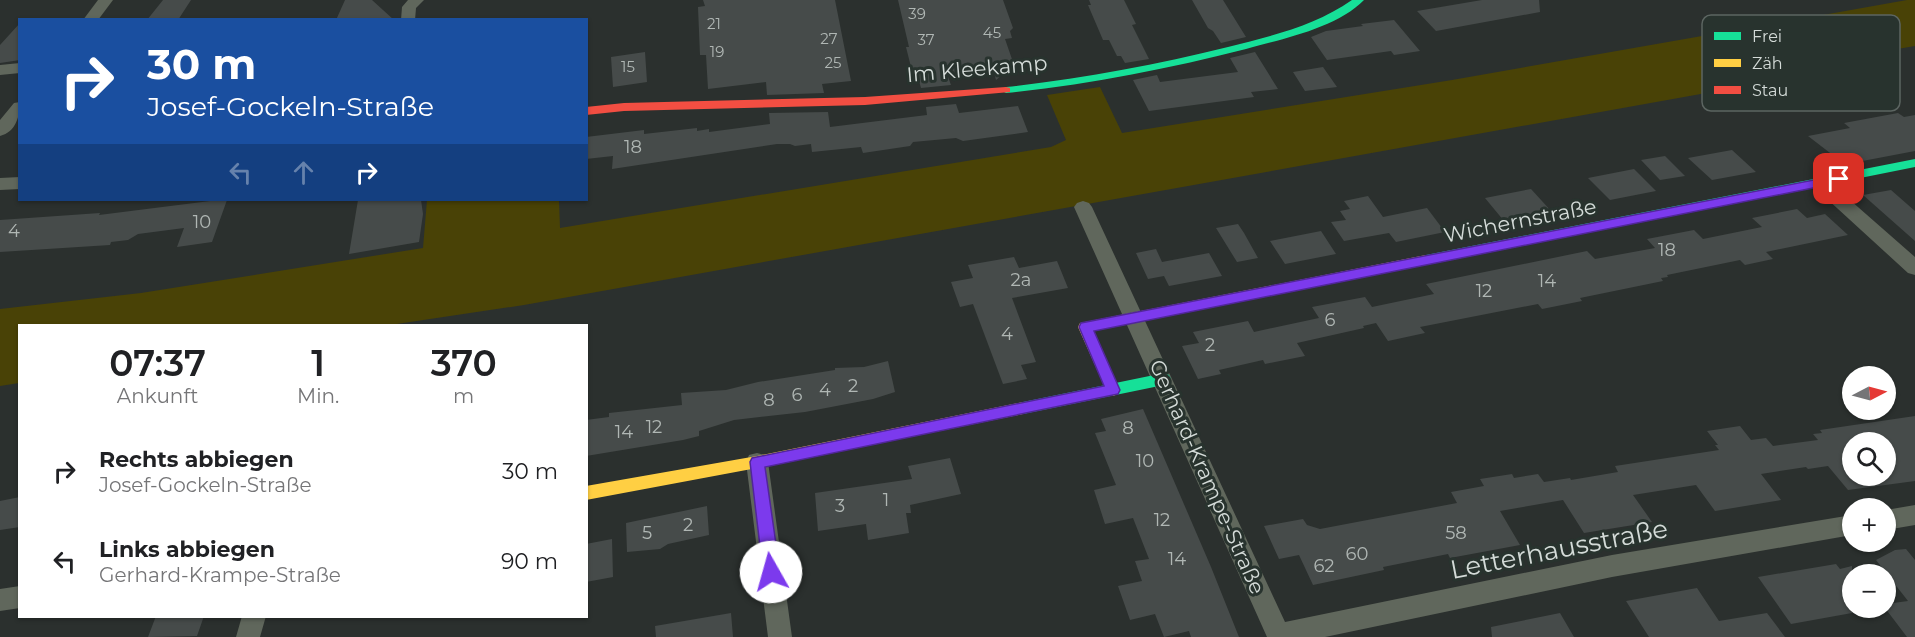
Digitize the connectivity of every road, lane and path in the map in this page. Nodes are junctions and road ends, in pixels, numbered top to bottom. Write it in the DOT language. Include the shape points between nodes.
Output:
graph roads {
  1 [pos="106,0"];
  2 [pos="417,0"];
  3 [pos="1359,0"];
  4 [pos="92,18"];
  5 [pos="408,18"];
  6 [pos="18,68"];
  7 [pos="0,70"];
  8 [pos="18,109"];
  9 [pos="588,111"];
  10 [pos="0,131"];
  11 [pos="1915,163"];
  12 [pos="18,183"];
  13 [pos="1820,183"];
  14 [pos="0,184"];
  15 [pos="1083,207"];
  16 [pos="1915,267"];
  17 [pos="1134,319"];
  18 [pos="1164,379"];
  19 [pos="1113,390"];
  20 [pos="757,462"];
  21 [pos="588,493"];
  22 [pos="1915,515"];
  23 [pos="1896,518"];
  24 [pos="1842,527"];
  25 [pos="18,597"];
  26 [pos="0,600"];
  27 [pos="253,618"];
  28 [pos="1279,636"];
  29 [pos="248,637"];
  30 [pos="780,637"];
  1 -- 4 [label="street"];
  2 -- 5 [label="street" via="410,7"];
  3 -- 9 [label="street, Im Kleekamp" via="1350,9 1289,34 1230,51 1175,65 1039,87 867,101"];
  6 -- 7 [label="street"];
  8 -- 10 [label="street"];
  11 -- 13 [label="street, Wichernstraße"];
  12 -- 14 [label="street"];
  13 -- 16 [label="street"];
  13 -- 17 [label="street, Wichernstraße"];
  15 -- 17 [label="street, Gerhard-Krampe-Straße"];
  17 -- 18 [label="street, Gerhard-Krampe-Straße"];
  17 -- 19 [label="street" via="1085,327"];
  18 -- 19 [label="street"];
  18 -- 28 [label="street, Gerhard-Krampe-Straße"];
  19 -- 20 [label="street"];
  20 -- 21 [label="street"];
  20 -- 30 [label="street"];
  22 -- 23 [label="street"];
  24 -- 28 [label="street, Letterhausstraße" via="1612,566"];
  25 -- 26 [label="street"];
  27 -- 29 [label="street"];
}
